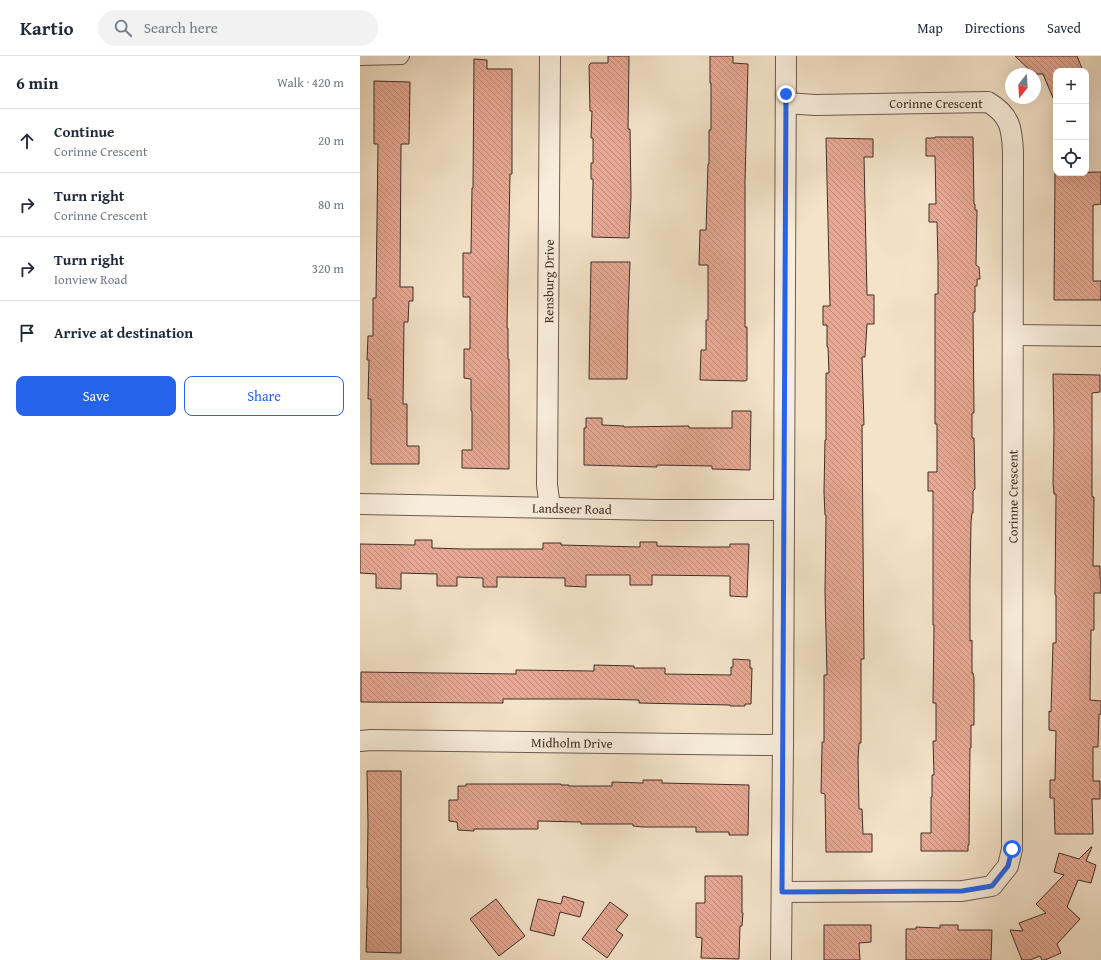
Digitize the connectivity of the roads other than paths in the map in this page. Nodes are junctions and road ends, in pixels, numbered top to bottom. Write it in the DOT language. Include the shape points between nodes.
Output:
graph roads {
  1 [pos="404,56"];
  2 [pos="550,56"];
  3 [pos="786,56"];
  4 [pos="360,60"];
  5 [pos="786,103"];
  6 [pos="1014,335"];
  7 [pos="1101,336"];
  8 [pos="360,504"];
  9 [pos="550,507"];
  10 [pos="784,510"];
  11 [pos="360,741"];
  12 [pos="783,744"];
  13 [pos="782,892"];
  14 [pos="781,960"];
  1 -- 4 [label="lane" via="402,59"];
  2 -- 9 [label="street, Rensburg Drive" via="547,469"];
  3 -- 5 [label="street"];
  5 -- 6 [label="street, Corinne Crescent" via="815,105 988,102 1005,115 1012,136 1013,152"];
  5 -- 10 [label="street"];
  6 -- 7 [label="street"];
  6 -- 13 [label="street, Corinne Crescent" via="1012,849 1008,866 992,886 962,891"];
  8 -- 9 [label="street, Landseer Road"];
  9 -- 10 [label="street, Landseer Road"];
  10 -- 12 [label="street"];
  11 -- 12 [label="street, Midholm Drive"];
  12 -- 13 [label="street"];
  13 -- 14 [label="street"];
}
